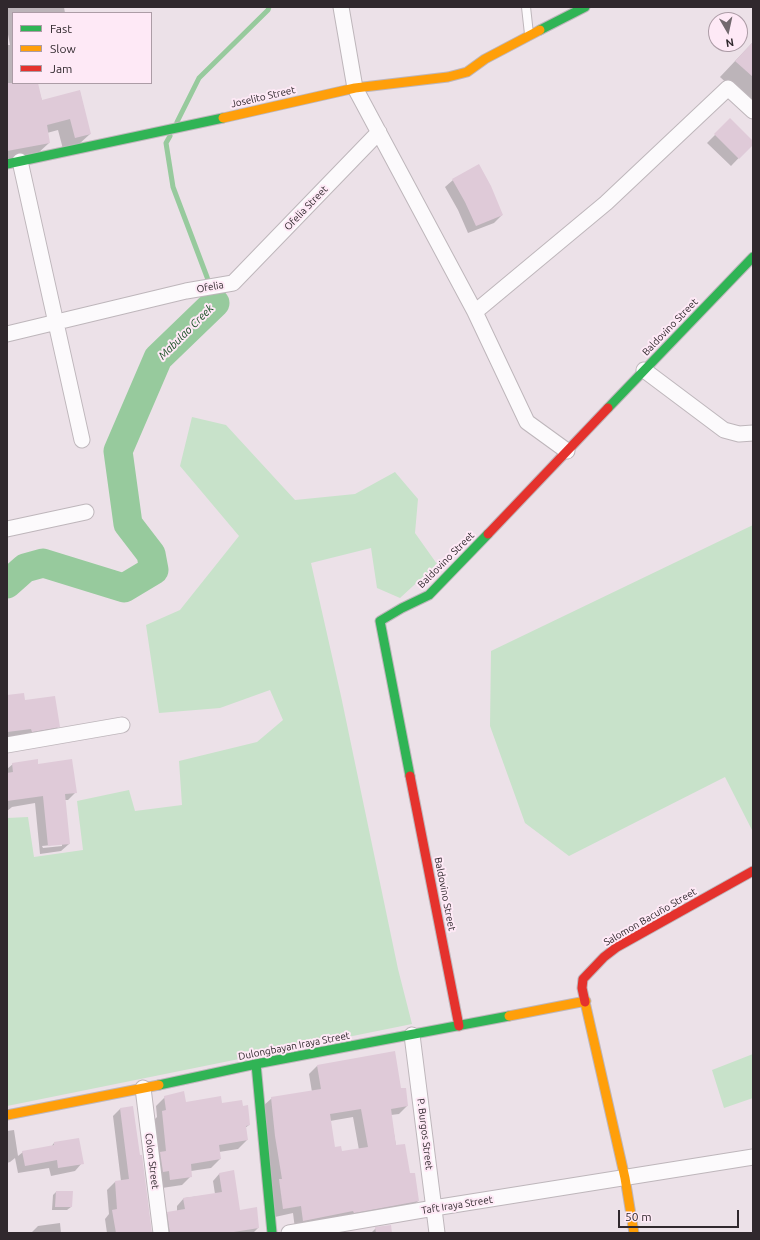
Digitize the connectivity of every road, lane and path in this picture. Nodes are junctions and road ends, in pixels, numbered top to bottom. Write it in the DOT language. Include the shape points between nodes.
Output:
graph roads {
  1 [pos="341,7"];
  2 [pos="526,7"];
  3 [pos="585,7"];
  4 [pos="529,35"];
  5 [pos="355,88"];
  6 [pos="753,111"];
  7 [pos="379,132"];
  8 [pos="14,163"];
  9 [pos="753,257"];
  10 [pos="233,283"];
  11 [pos="476,312"];
  12 [pos="55,322"];
  13 [pos="7,334"];
  14 [pos="644,370"];
  15 [pos="753,433"];
  16 [pos="82,440"];
  17 [pos="567,451"];
  18 [pos="86,512"];
  19 [pos="7,529"];
  20 [pos="122,725"];
  21 [pos="7,745"];
  22 [pos="753,872"];
  23 [pos="586,1001"];
  24 [pos="459,1026"];
  25 [pos="412,1035"];
  26 [pos="256,1064"];
  27 [pos="143,1088"];
  28 [pos="7,1115"];
  29 [pos="753,1157"];
  30 [pos="625,1178"];
  31 [pos="434,1208"];
  32 [pos="161,1233"];
  33 [pos="272,1233"];
  34 [pos="289,1233"];
  35 [pos="437,1233"];
  36 [pos="634,1233"];
  1 -- 5 [label="street"];
  2 -- 4 [label="lane"];
  3 -- 4 [label="street, Joselito Street"];
  4 -- 5 [label="street, Joselito Street" via="467,72 448,77"];
  5 -- 7 [label="street"];
  5 -- 8 [label="street, Joselito Street"];
  6 -- 11 [label="street" via="728,88 606,203"];
  7 -- 10 [label="street, Ofelia Street"];
  7 -- 11 [label="street"];
  8 -- 12 [label="street"];
  9 -- 14 [label="street, Baldovino Street"];
  10 -- 12 [label="street, Ofelia"];
  11 -- 17 [label="street" via="527,422"];
  12 -- 13 [label="street"];
  12 -- 16 [label="street"];
  14 -- 15 [label="street" via="724,430 739,434"];
  14 -- 17 [label="street, Baldovino Street"];
  17 -- 24 [label="street, Baldovino Street" via="429,595 380,621"];
  18 -- 19 [label="street"];
  20 -- 21 [label="street"];
  22 -- 23 [label="street, Salomon Bacuño Street" via="610,952 583,979 582,988"];
  23 -- 24 [label="street, Dulongbayan Iraya Street"];
  23 -- 30 [label="street"];
  24 -- 25 [label="street, Dulongbayan Iraya Street"];
  25 -- 26 [label="street, Dulongbayan Iraya Street"];
  25 -- 31 [label="street, P. Burgos Street"];
  26 -- 27 [label="street, Dulongbayan Iraya Street"];
  26 -- 33 [label="street"];
  27 -- 28 [label="street, Dulongbayan Iraya Street"];
  27 -- 32 [label="street, Colon Street"];
  29 -- 30 [label="street, Taft Iraya Street"];
  30 -- 31 [label="street, Taft Iraya Street"];
  30 -- 36 [label="street"];
  31 -- 34 [label="street, Taft Iraya Street"];
  31 -- 35 [label="street, P. Burgos Street"];
}
